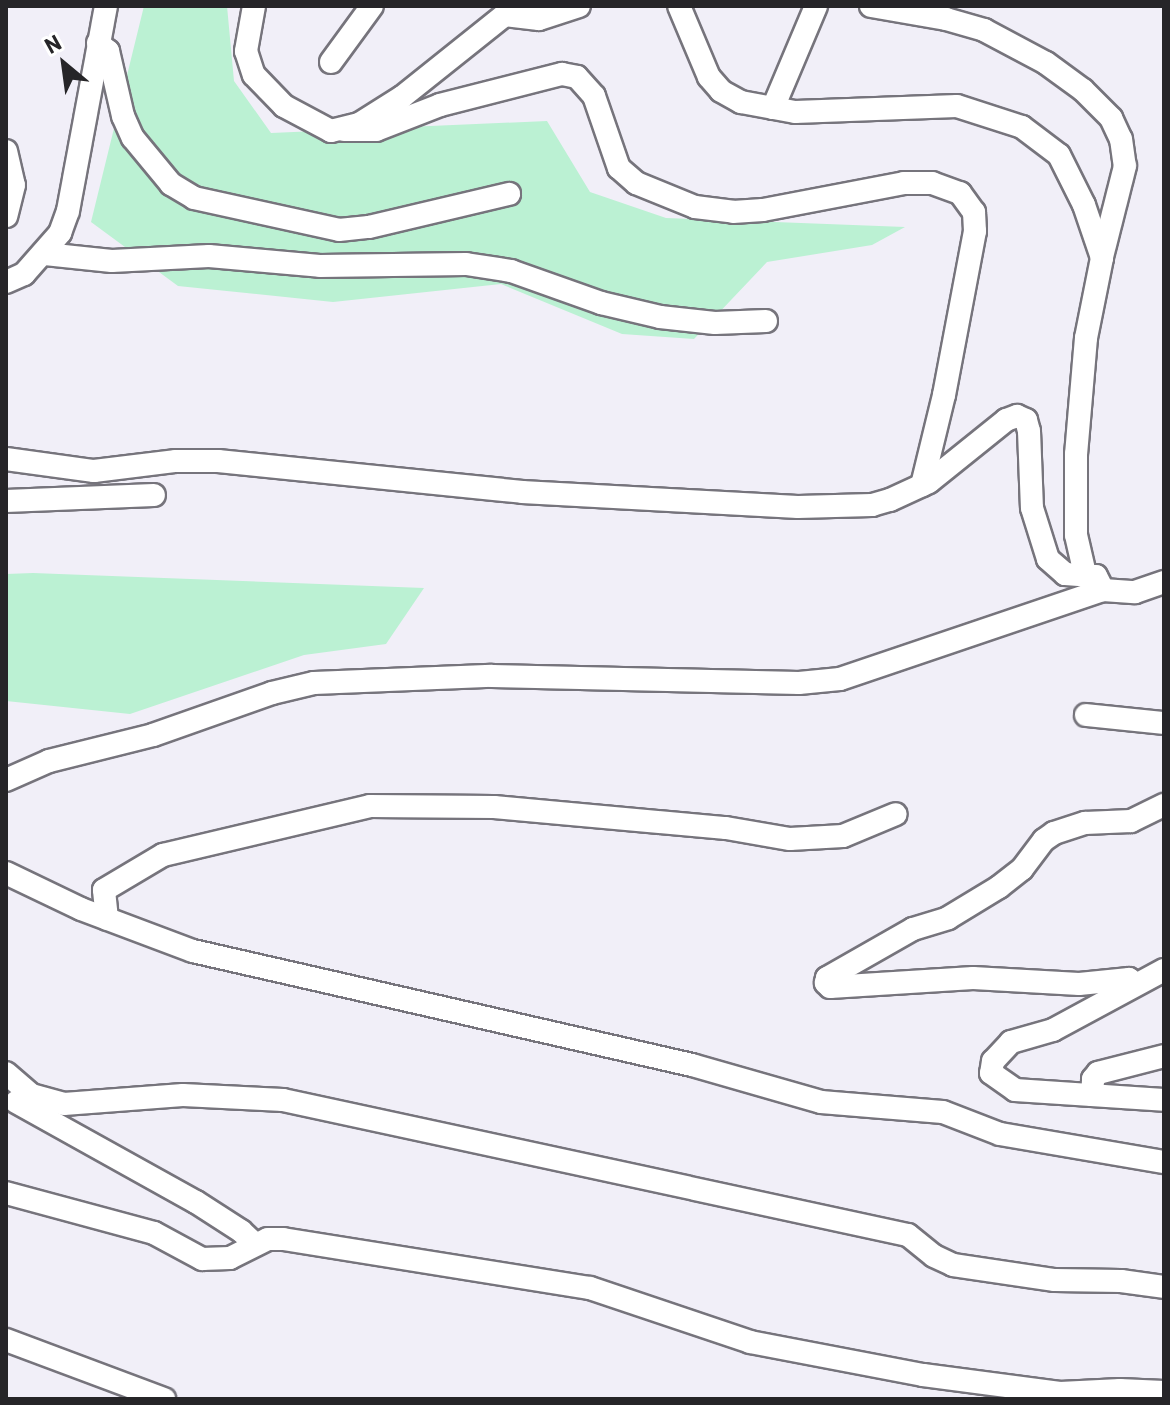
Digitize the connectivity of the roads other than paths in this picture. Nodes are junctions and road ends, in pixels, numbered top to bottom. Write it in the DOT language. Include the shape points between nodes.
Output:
graph roads {
  1 [pos="106,6"];
  2 [pos="254,6"];
  3 [pos="372,6"];
  4 [pos="579,6"];
  5 [pos="679,6"];
  6 [pos="816,6"];
  7 [pos="871,6"];
  8 [pos="511,10"];
  9 [pos="98,43"];
  10 [pos="331,62"];
  11 [pos="773,108"];
  12 [pos="344,130"];
  13 [pos="6,151"];
  14 [pos="509,194"];
  15 [pos="6,216"];
  16 [pos="45,254"];
  17 [pos="1102,258"];
  18 [pos="6,282"];
  19 [pos="766,321"];
  20 [pos="6,459"];
  21 [pos="922,485"];
  22 [pos="154,495"];
  23 [pos="6,501"];
  24 [pos="1085,574"];
  25 [pos="1164,582"];
  26 [pos="1103,590"];
  27 [pos="1086,715"];
  28 [pos="1164,723"];
  29 [pos="6,780"];
  30 [pos="1164,805"];
  31 [pos="896,814"];
  32 [pos="6,873"];
  33 [pos="107,919"];
  34 [pos="1164,970"];
  35 [pos="1135,984"];
  36 [pos="1164,1056"];
  37 [pos="6,1073"];
  38 [pos="6,1093"];
  39 [pos="1092,1095"];
  40 [pos="1164,1100"];
  41 [pos="1164,1162"];
  42 [pos="6,1193"];
  43 [pos="255,1244"];
  44 [pos="1164,1287"];
  45 [pos="6,1340"];
  46 [pos="1164,1392"];
  47 [pos="164,1399"];
  1 -- 9 [label="street"];
  2 -- 12 [label="street" via="246,51 254,75 302,119 331,131"];
  3 -- 10 [label="street"];
  4 -- 8 [label="street" via="539,19"];
  5 -- 11 [label="street" via="709,77 721,91 741,102"];
  6 -- 11 [label="street"];
  7 -- 17 [label="street" via="984,30 1046,63 1111,118 1125,166"];
  8 -- 12 [label="street" via="402,97"];
  9 -- 14 [label="street" via="108,51 133,138 171,184 194,198 339,230"];
  9 -- 16 [label="street" via="68,211"];
  11 -- 17 [label="street" via="795,112 957,106 1012,122 1059,155"];
  12 -- 21 [label="street" via="376,130 440,105 562,74 577,77 594,96 619,168 636,183 695,207 763,210 904,183 932,183 960,193 974,212 975,231"];
  13 -- 15 [label="street" via="14,185"];
  16 -- 18 [label="street"];
  16 -- 19 [label="street" via="112,261 209,256 320,266 477,265 660,317"];
  17 -- 24 [label="street" via="1086,338 1076,454 1075,520"];
  20 -- 21 [label="street" via="94,471 218,461 522,492 798,507 872,505"];
  21 -- 24 [label="street" via="1006,420 1022,418 1029,431 1032,508 1045,552 1060,573"];
  22 -- 23 [label="street"];
  24 -- 26 [label="street" via="1099,578"];
  25 -- 26 [label="street" via="1135,592"];
  26 -- 29 [label="street" via="840,679 799,683 492,676 314,683 153,735 49,761"];
  27 -- 28 [label="street"];
  30 -- 35 [label="street" via="1131,821 1085,823 1054,833 999,887 948,918 913,929 826,983 830,987 973,978 1079,984 1129,979"];
  31 -- 33 [label="street" via="843,836 790,839 726,828 494,807 370,806 163,855 104,890"];
  32 -- 33 [label="street"];
  33 -- 41 [label="street" via="193,951 692,1065 821,1102 943,1112 1000,1134"];
  34 -- 35 [label="street"];
  35 -- 39 [label="street" via="1053,1030 1011,1042 993,1061 991,1073 1015,1090"];
  36 -- 39 [label="street" via="1098,1073"];
  37 -- 44 [label="street" via="31,1095 64,1104 183,1095 283,1100 908,1235 953,1265 1055,1280"];
  38 -- 43 [label="street" via="196,1202"];
  39 -- 40 [label="street"];
  42 -- 43 [label="street" via="154,1233 202,1259 230,1258"];
  43 -- 46 [label="street" via="283,1239 590,1288 750,1342 923,1375 1060,1393"];
  45 -- 47 [label="street"];
}
